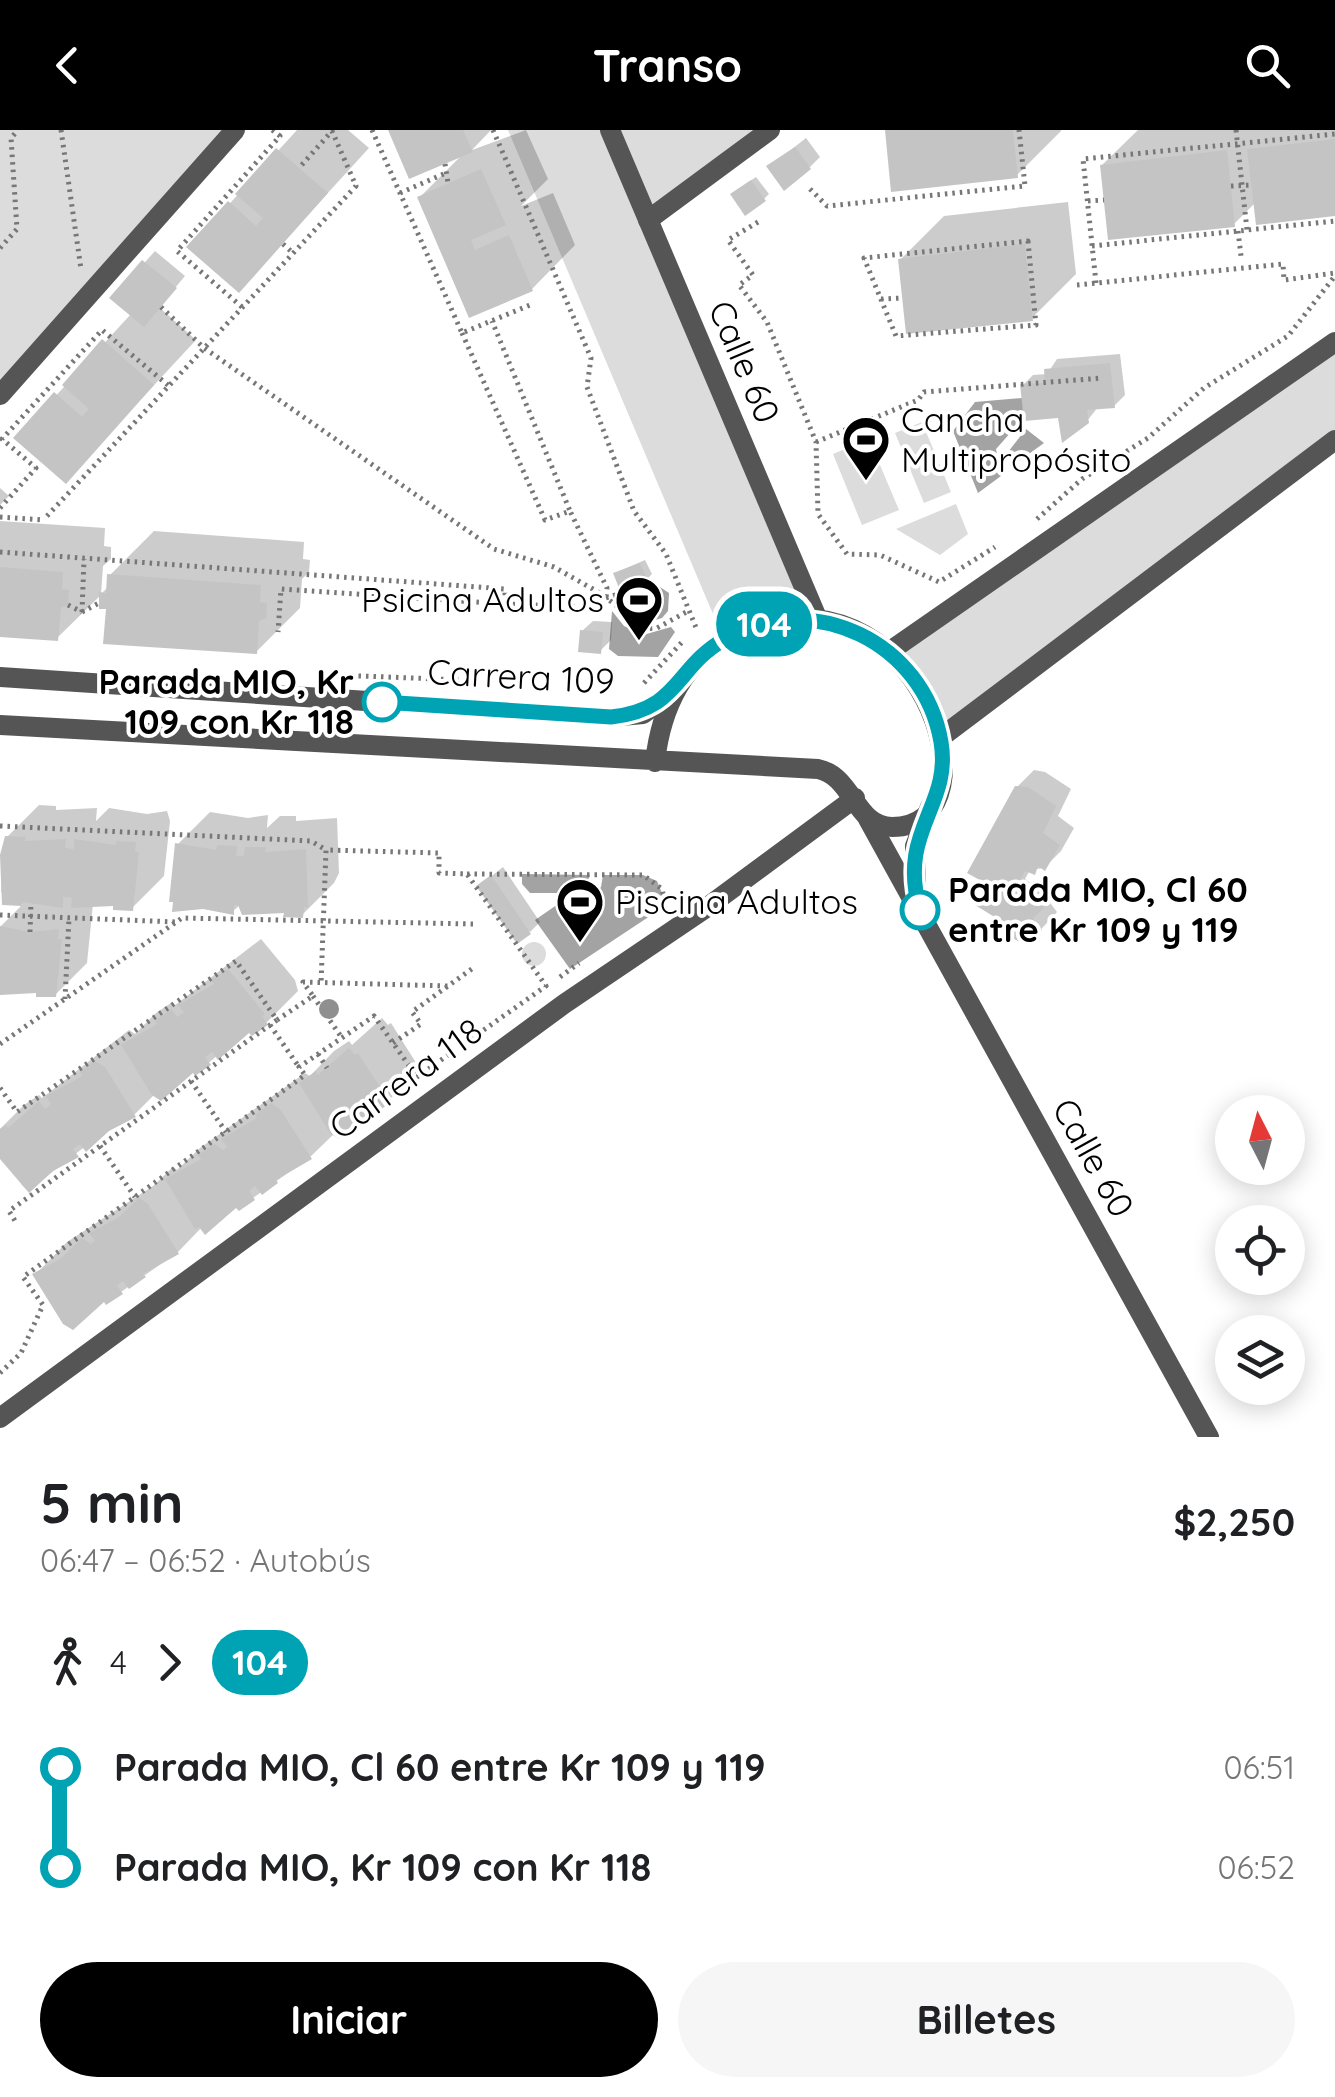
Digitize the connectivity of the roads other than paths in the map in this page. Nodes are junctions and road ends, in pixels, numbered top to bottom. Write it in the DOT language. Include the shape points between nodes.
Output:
graph roads {
  1 [pos="235,130"];
  2 [pos="610,130"];
  3 [pos="770,130"];
  4 [pos="648,220"];
  5 [pos="1335,342"];
  6 [pos="0,394"];
  7 [pos="1335,440"];
  8 [pos="818,620"];
  9 [pos="890,651"];
  10 [pos="0,678"];
  11 [pos="673,692"];
  12 [pos="0,726"];
  13 [pos="940,738"];
  14 [pos="655,762"];
  15 [pos="855,798"];
  16 [pos="931,806"];
  17 [pos="868,819"];
  18 [pos="920,910"];
  19 [pos="0,1418"];
  20 [pos="1209,1437"];
  1 -- 6 [label="street"];
  2 -- 4 [label="street, Calle 60"];
  3 -- 4 [label="street"];
  4 -- 8 [label="street, Calle 60"];
  5 -- 9 [label="street"];
  7 -- 13 [label="street"];
  8 -- 9 [label="street" via="868,636"];
  8 -- 11 [label="street" via="786,619 724,640"];
  9 -- 13 [label="street" via="923,690"];
  10 -- 11 [label="street, Carrera 109" via="611,717 643,714"];
  11 -- 14 [label="street" via="659,726"];
  12 -- 14 [label="street"];
  13 -- 16 [label="street" via="942,775"];
  14 -- 15 [label="street, Calle 60" via="818,768 837,776"];
  15 -- 17 [label="street, Calle 60"];
  15 -- 19 [label="street, Carrera 118"];
  16 -- 17 [label="street" via="904,826"];
  16 -- 18 [label="street" via="912,868"];
  17 -- 18 [label="street, Calle 60"];
  18 -- 20 [label="street, Calle 60"];
}
